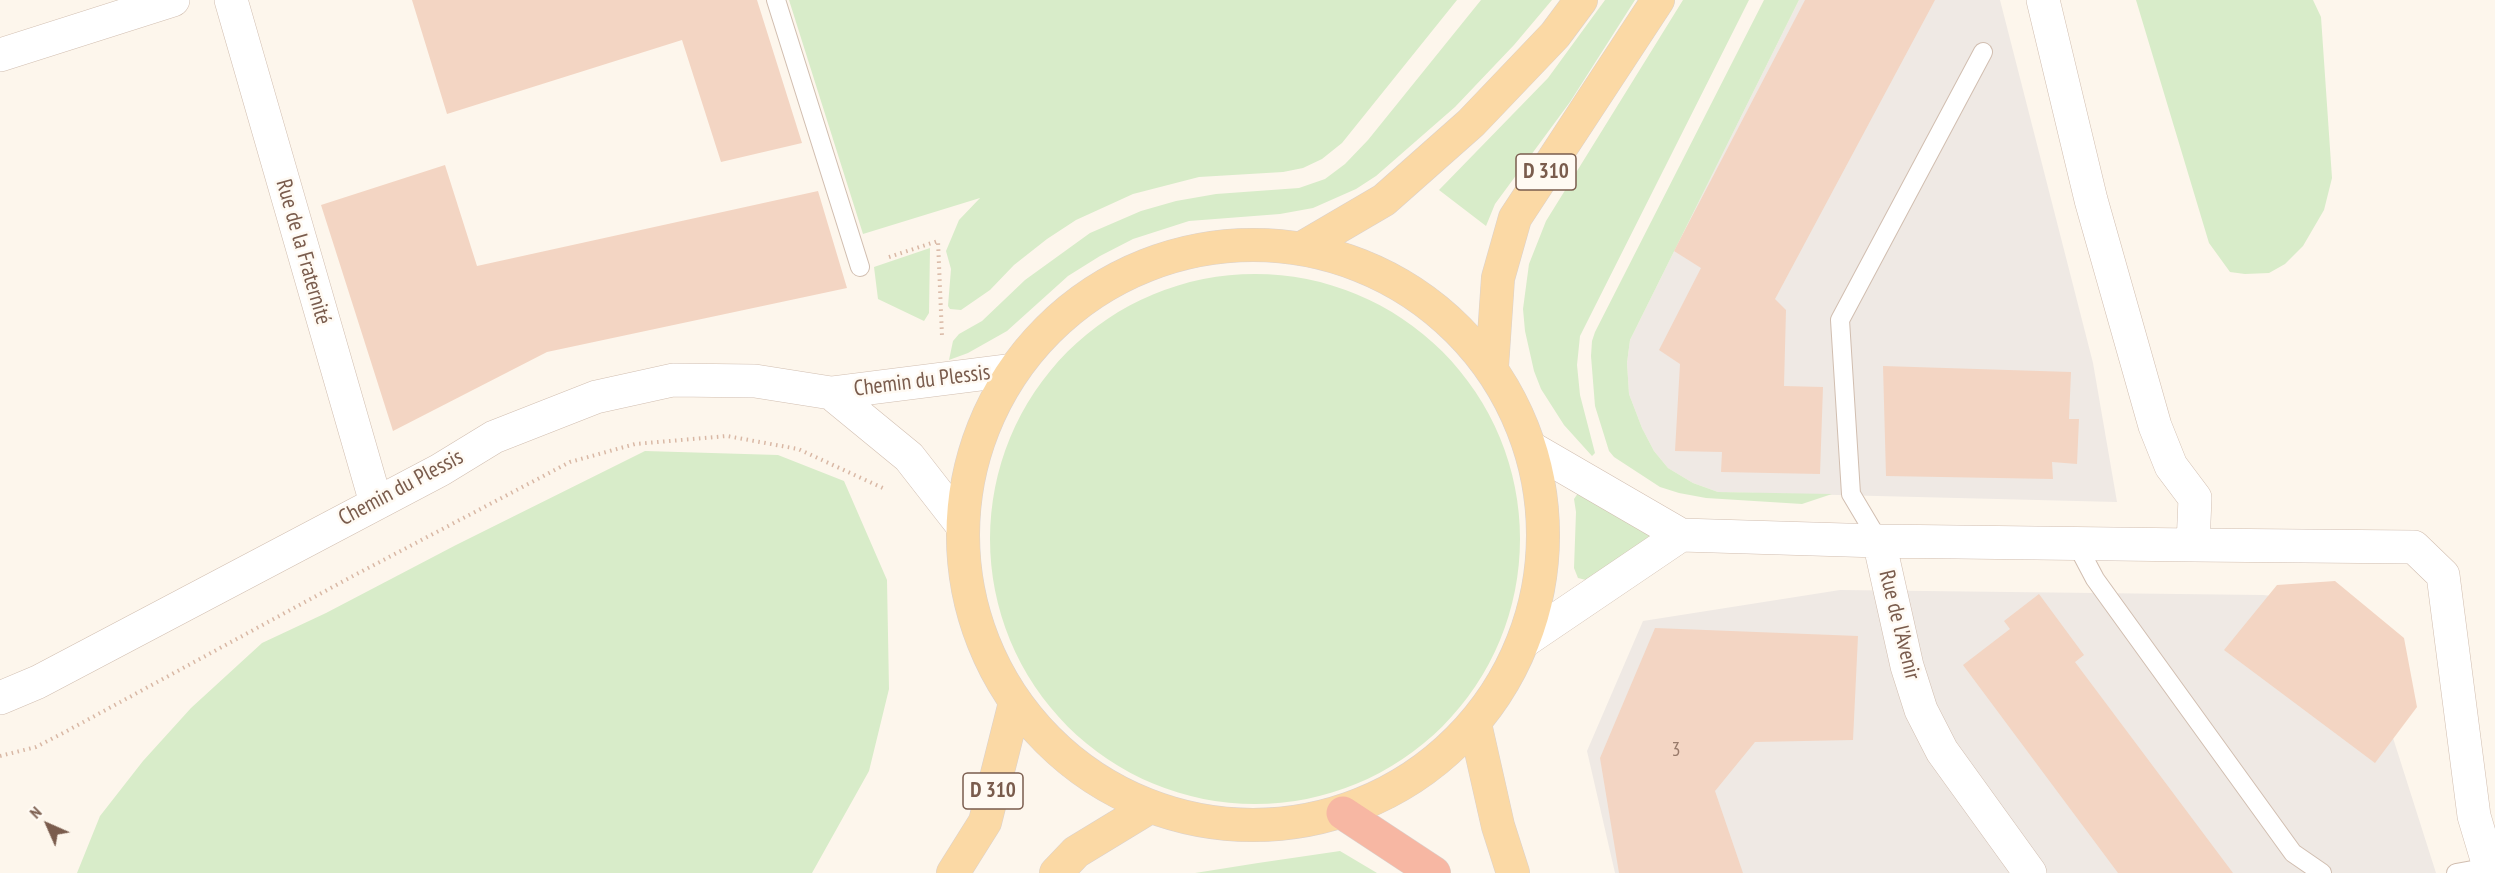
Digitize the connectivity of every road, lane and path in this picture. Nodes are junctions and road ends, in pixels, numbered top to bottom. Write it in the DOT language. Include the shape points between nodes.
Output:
graph roads {
  1 [pos="173,0"];
  2 [pos="231,0"];
  3 [pos="776,0"];
  4 [pos="1581,0"];
  5 [pos="1658,0"];
  6 [pos="2043,0"];
  7 [pos="1983,52"];
  8 [pos="0,55"];
  9 [pos="1302,248"];
  10 [pos="860,267"];
  11 [pos="942,336"];
  12 [pos="1492,366"];
  13 [pos="1013,370"];
  14 [pos="831,393"];
  15 [pos="1531,448"];
  16 [pos="891,493"];
  17 [pos="375,503"];
  18 [pos="962,525"];
  19 [pos="1681,535"];
  20 [pos="1879,541"];
  21 [pos="2076,543"];
  22 [pos="2193,545"];
  23 [pos="1526,640"];
  24 [pos="0,698"];
  25 [pos="1015,703"];
  26 [pos="1475,724"];
  27 [pos="0,756"];
  28 [pos="1150,807"];
  29 [pos="1343,813"];
  30 [pos="2490,870"];
  31 [pos="954,873"];
  32 [pos="1056,873"];
  33 [pos="1434,873"];
  34 [pos="1513,873"];
  35 [pos="2030,873"];
  36 [pos="2322,873"];
  37 [pos="2456,873"];
  1 -- 8 [label="street"];
  2 -- 17 [label="street, Rue de la Fraternité"];
  3 -- 10 [label="lane"];
  4 -- 9 [label="main road" via="1555,35 1479,115 1419,169 1384,200"];
  5 -- 12 [label="main road, D 310" via="1515,218 1498,278"];
  6 -- 22 [label="street" via="2091,200 2155,426 2171,466 2194,498"];
  7 -- 20 [label="lane" via="1840,320 1851,494"];
  9 -- 12 [label="main road" via="1359,263 1411,290 1457,326"];
  9 -- 13 [label="main road" via="1244,244 1185,252 1119,277 1066,312"];
  10 -- 11 [label="path" via="938,241"];
  12 -- 15 [label="main road"];
  13 -- 14 [label="street, Chemin du Plessis"];
  13 -- 18 [label="main road" via="983,426 968,476"];
  14 -- 17 [label="street, Chemin du Plessis" via="755,381 673,380 596,397 494,437"];
  14 -- 18 [label="street, Chemin du Plessis" via="909,457"];
  15 -- 19 [label="street, Rue de l'Avenir"];
  15 -- 23 [label="main road" via="1542,500 1543,554"];
  16 -- 27 [label="path" via="798,449 727,436 635,444 570,462 36,747"];
  17 -- 24 [label="street, Chemin du Plessis"];
  18 -- 25 [label="main road" via="964,571 974,616"];
  19 -- 20 [label="street, Rue de l'Avenir"];
  19 -- 23 [label="street"];
  20 -- 21 [label="street"];
  20 -- 35 [label="street, Rue de l'Avenir" via="1921,710 1942,751"];
  21 -- 22 [label="street"];
  21 -- 36 [label="lane" via="2095,579 2293,853"];
  22 -- 30 [label="street" via="2414,547 2443,575 2474,816"];
  23 -- 26 [label="main road"];
  25 -- 28 [label="main road" via="1042,736 1074,765 1111,789"];
  25 -- 31 [label="main road, D 310" via="985,822"];
  26 -- 29 [label="main road" via="1424,770"];
  26 -- 34 [label="main road"];
  28 -- 29 [label="main road" via="1192,819 1236,825 1279,824"];
  28 -- 32 [label="main road" via="1076,852"];
  29 -- 33 [label="highway"];
  30 -- 37 [label="lane"];
}
